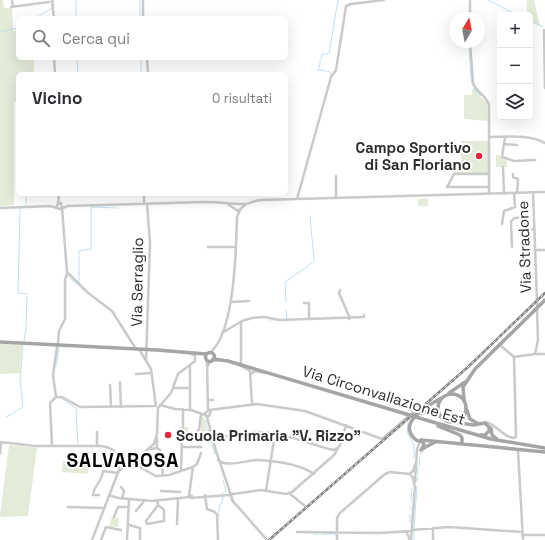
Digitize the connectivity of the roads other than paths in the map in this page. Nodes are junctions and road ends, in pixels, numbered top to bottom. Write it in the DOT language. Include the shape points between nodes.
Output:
graph roads {
  1 [pos="12,0"];
  2 [pos="144,0"];
  3 [pos="384,0"];
  4 [pos="470,0"];
  5 [pos="50,1"];
  6 [pos="36,2"];
  7 [pos="470,12"];
  8 [pos="54,16"];
  9 [pos="144,16"];
  10 [pos="544,30"];
  11 [pos="470,48"];
  12 [pos="54,60"];
  13 [pos="147,60"];
  14 [pos="55,72"];
  15 [pos="148,72"];
  16 [pos="545,88"];
  17 [pos="489,136"];
  18 [pos="505,137"];
  19 [pos="545,143"];
  20 [pos="504,144"];
  21 [pos="517,144"];
  22 [pos="535,160"];
  23 [pos="502,167"];
  24 [pos="489,174"];
  25 [pos="513,174"];
  26 [pos="336,176"];
  27 [pos="489,187"];
  28 [pos="533,192"];
  29 [pos="545,192"];
  30 [pos="514,193"];
  31 [pos="517,193"];
  32 [pos="489,194"];
  33 [pos="504,194"];
  34 [pos="59,196"];
  35 [pos="144,196"];
  36 [pos="336,198"];
  37 [pos="297,199"];
  38 [pos="146,204"];
  39 [pos="235,204"];
  40 [pos="239,204"];
  41 [pos="246,204"];
  42 [pos="229,205"];
  43 [pos="60,206"];
  44 [pos="0,208"];
  45 [pos="234,209"];
  46 [pos="241,209"];
  47 [pos="237,217"];
  48 [pos="502,224"];
  49 [pos="527,230"];
  50 [pos="534,230"];
  51 [pos="512,246"];
  52 [pos="527,246"];
  53 [pos="236,247"];
  54 [pos="208,248"];
  55 [pos="535,250"];
  56 [pos="545,250"];
  57 [pos="67,274"];
  58 [pos="340,290"];
  59 [pos="545,300"];
  60 [pos="248,301"];
  61 [pos="230,302"];
  62 [pos="304,303"];
  63 [pos="538,305"];
  64 [pos="364,315"];
  65 [pos="349,318"];
  66 [pos="309,319"];
  67 [pos="241,322"];
  68 [pos="515,329"];
  69 [pos="222,333"];
  70 [pos="0,342"];
  71 [pos="58,343"];
  72 [pos="499,344"];
  73 [pos="57,347"];
  74 [pos="537,347"];
  75 [pos="138,349"];
  76 [pos="146,349"];
  77 [pos="503,349"];
  78 [pos="188,353"];
  79 [pos="535,354"];
  80 [pos="544,354"];
  81 [pos="209,356"];
  82 [pos="514,357"];
  83 [pos="146,360"];
  84 [pos="484,360"];
  85 [pos="192,364"];
  86 [pos="237,364"];
  87 [pos="241,365"];
  88 [pos="151,373"];
  89 [pos="266,373"];
  90 [pos="136,374"];
  91 [pos="251,375"];
  92 [pos="467,380"];
  93 [pos="120,382"];
  94 [pos="110,385"];
  95 [pos="173,388"];
  96 [pos="190,388"];
  97 [pos="444,396"];
  98 [pos="56,397"];
  99 [pos="209,400"];
  100 [pos="213,400"];
  101 [pos="464,400"];
  102 [pos="252,404"];
  103 [pos="158,406"];
  104 [pos="111,407"];
  105 [pos="121,407"];
  106 [pos="416,407"];
  107 [pos="466,407"];
  108 [pos="183,409"];
  109 [pos="190,410"];
  110 [pos="209,413"];
  111 [pos="201,414"];
  112 [pos="418,418"];
  113 [pos="444,419"];
  114 [pos="451,422"];
  115 [pos="486,424"];
  116 [pos="346,426"];
  117 [pos="183,431"];
  118 [pos="97,432"];
  119 [pos="466,432"];
  120 [pos="500,432"];
  121 [pos="492,433"];
  122 [pos="275,434"];
  123 [pos="215,437"];
  124 [pos="156,438"];
  125 [pos="188,438"];
  126 [pos="413,438"];
  127 [pos="182,440"];
  128 [pos="422,441"];
  129 [pos="436,442"];
  130 [pos="0,443"];
  131 [pos="16,443"];
  132 [pos="510,443"];
  133 [pos="462,444"];
  134 [pos="52,445"];
  135 [pos="97,446"];
  136 [pos="182,447"];
  137 [pos="200,447"];
  138 [pos="339,447"];
  139 [pos="157,448"];
  140 [pos="545,448"];
  141 [pos="151,449"];
  142 [pos="419,449"];
  143 [pos="518,450"];
  144 [pos="332,451"];
  145 [pos="545,452"];
  146 [pos="200,453"];
  147 [pos="336,453"];
  148 [pos="0,454"];
  149 [pos="331,459"];
  150 [pos="417,459"];
  151 [pos="218,460"];
  152 [pos="134,462"];
  153 [pos="271,462"];
  154 [pos="225,463"];
  155 [pos="220,466"];
  156 [pos="193,467"];
  157 [pos="120,468"];
  158 [pos="181,469"];
  159 [pos="306,471"];
  160 [pos="313,474"];
  161 [pos="409,474"];
  162 [pos="162,476"];
  163 [pos="306,480"];
  164 [pos="121,487"];
  165 [pos="415,488"];
  166 [pos="266,490"];
  167 [pos="161,491"];
  168 [pos="174,492"];
  169 [pos="180,492"];
  170 [pos="239,492"];
  171 [pos="291,492"];
  172 [pos="229,493"];
  173 [pos="99,495"];
  174 [pos="108,495"];
  175 [pos="190,495"];
  176 [pos="205,495"];
  177 [pos="122,499"];
  178 [pos="129,499"];
  179 [pos="174,499"];
  180 [pos="178,499"];
  181 [pos="145,500"];
  182 [pos="157,500"];
  183 [pos="234,502"];
  184 [pos="158,505"];
  185 [pos="305,506"];
  186 [pos="68,507"];
  187 [pos="104,508"];
  188 [pos="129,508"];
  189 [pos="136,511"];
  190 [pos="114,517"];
  191 [pos="413,520"];
  192 [pos="177,524"];
  193 [pos="129,525"];
  194 [pos="433,528"];
  195 [pos="121,530"];
  196 [pos="407,531"];
  197 [pos="412,531"];
  198 [pos="297,532"];
  199 [pos="337,533"];
  200 [pos="522,533"];
  201 [pos="535,535"];
  202 [pos="545,535"];
  203 [pos="92,540"];
  204 [pos="96,540"];
  205 [pos="101,540"];
  206 [pos="127,540"];
  207 [pos="140,540"];
  208 [pos="218,540"];
  209 [pos="267,540"];
  210 [pos="337,540"];
  211 [pos="410,540"];
  212 [pos="433,540"];
  213 [pos="523,540"];
  214 [pos="535,540"];
  1 -- 6 [label="street" via="12,7"];
  2 -- 9 [label="street"];
  3 -- 37 [label="street" via="346,6 336,70 331,77"];
  4 -- 7 [label="street"];
  5 -- 6 [label="street"];
  5 -- 8 [label="street"];
  10 -- 16 [label="street"];
  11 -- 17 [label="street" via="475,89 488,102"];
  12 -- 14 [label="street"];
  13 -- 15 [label="street"];
  17 -- 18 [label="street"];
  17 -- 24 [label="street"];
  18 -- 19 [label="street" via="536,139"];
  18 -- 20 [label="street"];
  20 -- 21 [label="street"];
  20 -- 22 [label="street" via="501,155 504,158 514,161"];
  23 -- 33 [label="street"];
  24 -- 27 [label="street"];
  24 -- 27 [label="street" via="454,174 447,187"];
  25 -- 31 [label="street" via="513,177 518,179"];
  26 -- 36 [label="street"];
  27 -- 32 [label="street"];
  28 -- 29 [label="street"];
  28 -- 31 [label="street"];
  28 -- 50 [label="street, Via Stradone"];
  30 -- 31 [label="street"];
  30 -- 33 [label="street"];
  30 -- 48 [label="street" via="515,207 504,212"];
  32 -- 33 [label="street"];
  32 -- 36 [label="street"];
  34 -- 43 [label="street"];
  35 -- 38 [label="street, Via Serraglio"];
  36 -- 37 [label="street"];
  37 -- 41 [label="street" via="256,200"];
  38 -- 42 [label="street" via="218,202"];
  38 -- 43 [label="street"];
  38 -- 76 [label="street, Via Serraglio" via="150,242"];
  39 -- 40 [label="street"];
  39 -- 42 [label="street"];
  39 -- 45 [label="street"];
  40 -- 41 [label="street"];
  40 -- 46 [label="street"];
  41 -- 46 [label="street"];
  42 -- 45 [label="street"];
  43 -- 44 [label="street"];
  43 -- 57 [label="street"];
  45 -- 46 [label="street"];
  45 -- 47 [label="street"];
  46 -- 47 [label="street"];
  47 -- 53 [label="street"];
  49 -- 50 [label="street"];
  49 -- 51 [label="street" via="525,217 513,219"];
  49 -- 52 [label="street"];
  50 -- 55 [label="street, Via Stradone"];
  53 -- 54 [label="street"];
  53 -- 61 [label="street"];
  55 -- 56 [label="street"];
  55 -- 63 [label="street, Via Stradone"];
  57 -- 71 [label="street" via="65,319 59,331"];
  57 -- 75 [label="street" via="112,310"];
  58 -- 65 [label="street"];
  59 -- 63 [label="main road"];
  60 -- 61 [label="street"];
  61 -- 69 [label="street"];
  62 -- 66 [label="street" via="309,303"];
  63 -- 68 [label="main road"];
  63 -- 74 [label="street, Via Stradone"];
  64 -- 65 [label="street"];
  65 -- 66 [label="street"];
  66 -- 67 [label="street" via="280,320 264,317"];
  67 -- 69 [label="street"];
  67 -- 87 [label="street"];
  68 -- 72 [label="main road"];
  68 -- 77 [label="street" via="503,342"];
  69 -- 81 [label="street"];
  70 -- 75 [label="main road"];
  72 -- 77 [label="street"];
  72 -- 84 [label="main road"];
  73 -- 98 [label="street" via="53,375"];
  74 -- 79 [label="street, Via Stradone"];
  74 -- 80 [label="street" via="538,351"];
  75 -- 76 [label="main road"];
  75 -- 83 [label="street"];
  76 -- 78 [label="main road"];
  76 -- 83 [label="street, Via Serraglio"];
  77 -- 82 [label="street"];
  77 -- 84 [label="street" via="497,348"];
  78 -- 81 [label="main road"];
  78 -- 85 [label="street" via="195,356"];
  79 -- 80 [label="street"];
  79 -- 82 [label="street"];
  81 -- 86 [label="main road, Via Circonvallazione Est"];
  81 -- 99 [label="street"];
  82 -- 120 [label="street" via="516,436 512,438"];
  83 -- 88 [label="street"];
  84 -- 92 [label="main road"];
  85 -- 95 [label="street" via="177,374"];
  85 -- 96 [label="street"];
  86 -- 87 [label="main road, Via Circonvallazione Est"];
  86 -- 91 [label="street" via="248,369"];
  87 -- 89 [label="main road, Via Circonvallazione Est"];
  88 -- 90 [label="street"];
  88 -- 103 [label="street"];
  89 -- 91 [label="street" via="254,372"];
  89 -- 112 [label="main road, Via Circonvallazione Est, bridge"];
  91 -- 102 [label="street"];
  92 -- 97 [label="main road"];
  92 -- 101 [label="main road" via="462,390"];
  93 -- 105 [label="street"];
  94 -- 104 [label="street"];
  95 -- 96 [label="street"];
  95 -- 103 [label="street"];
  96 -- 109 [label="street"];
  97 -- 101 [label="main road" via="456,394"];
  97 -- 112 [label="main road"];
  97 -- 113 [label="main road" via="438,409"];
  98 -- 104 [label="street" via="62,397 77,407"];
  98 -- 134 [label="street" via="50,403"];
  99 -- 100 [label="street"];
  99 -- 110 [label="street"];
  101 -- 107 [label="main road"];
  102 -- 110 [label="street"];
  102 -- 116 [label="street" via="306,411"];
  103 -- 105 [label="street"];
  103 -- 108 [label="street"];
  103 -- 124 [label="street"];
  104 -- 105 [label="street"];
  106 -- 116 [label="street" via="382,439"];
  107 -- 114 [label="main road" via="462,418"];
  107 -- 115 [label="main road" via="471,420"];
  108 -- 109 [label="street"];
  108 -- 117 [label="street"];
  109 -- 111 [label="street"];
  110 -- 111 [label="street"];
  110 -- 123 [label="street" via="209,431"];
  111 -- 125 [label="street" via="195,438"];
  112 -- 113 [label="main road" via="429,412"];
  112 -- 119 [label="main road, Via Circonvallazione Est"];
  112 -- 126 [label="main road" via="408,427"];
  112 -- 133 [label="main road" via="459,435"];
  113 -- 114 [label="main road"];
  114 -- 115 [label="main road"];
  115 -- 119 [label="main road" via="489,430 485,435"];
  115 -- 120 [label="street" via="491,424"];
  115 -- 121 [label="main road" via="490,426"];
  116 -- 138 [label="street"];
  118 -- 135 [label="street"];
  119 -- 132 [label="main road, Via Circonvallazione Est"];
  120 -- 121 [label="street" via="495,429"];
  121 -- 132 [label="main road" via="496,439"];
  122 -- 123 [label="street" via="257,432"];
  122 -- 144 [label="street" via="299,438"];
  122 -- 153 [label="street"];
  123 -- 151 [label="street"];
  124 -- 139 [label="street"];
  124 -- 141 [label="street"];
  126 -- 128 [label="main road"];
  126 -- 142 [label="street"];
  127 -- 136 [label="street"];
  128 -- 129 [label="main road"];
  128 -- 142 [label="main road" via="424,446"];
  129 -- 133 [label="main road"];
  129 -- 142 [label="main road"];
  130 -- 131 [label="street"];
  130 -- 131 [label="street"];
  130 -- 148 [label="street"];
  131 -- 134 [label="street"];
  132 -- 140 [label="main road, Via Circonvallazione Est"];
  133 -- 143 [label="main road"];
  134 -- 135 [label="street"];
  135 -- 157 [label="street" via="114,450 119,457"];
  136 -- 137 [label="street"];
  136 -- 158 [label="street"];
  138 -- 144 [label="street"];
  138 -- 147 [label="street"];
  139 -- 141 [label="street"];
  139 -- 162 [label="street" via="160,450"];
  141 -- 152 [label="street"];
  142 -- 150 [label="street"];
  143 -- 145 [label="main road"];
  143 -- 200 [label="street"];
  144 -- 147 [label="street"];
  144 -- 149 [label="street"];
  146 -- 156 [label="street" via="197,465"];
  147 -- 149 [label="street"];
  149 -- 160 [label="street"];
  150 -- 161 [label="street" via="413,471"];
  150 -- 165 [label="street"];
  151 -- 154 [label="street"];
  151 -- 155 [label="street"];
  152 -- 157 [label="street"];
  152 -- 162 [label="street" via="152,475"];
  153 -- 154 [label="street" via="255,460"];
  153 -- 159 [label="street"];
  153 -- 166 [label="street"];
  154 -- 155 [label="street"];
  155 -- 172 [label="street"];
  156 -- 158 [label="street"];
  156 -- 175 [label="street"];
  157 -- 173 [label="street" via="103,471 102,478 93,489 92,495"];
  157 -- 174 [label="street"];
  158 -- 162 [label="street"];
  159 -- 160 [label="street"];
  159 -- 163 [label="street"];
  160 -- 163 [label="street"];
  161 -- 165 [label="street" via="413,478"];
  161 -- 199 [label="street" via="384,474 340,513 337,518"];
  163 -- 171 [label="street"];
  164 -- 177 [label="street" via="124,491"];
  165 -- 191 [label="street"];
  166 -- 170 [label="street"];
  166 -- 171 [label="street"];
  167 -- 168 [label="street"];
  168 -- 169 [label="street"];
  168 -- 179 [label="street"];
  170 -- 172 [label="street"];
  170 -- 183 [label="street" via="234,496"];
  171 -- 185 [label="street" via="293,498"];
  172 -- 176 [label="street"];
  172 -- 183 [label="street"];
  174 -- 177 [label="street"];
  174 -- 187 [label="street"];
  175 -- 176 [label="street"];
  175 -- 180 [label="street"];
  176 -- 208 [label="street" via="207,510 217,515"];
  177 -- 178 [label="street"];
  178 -- 181 [label="street"];
  178 -- 188 [label="street"];
  179 -- 180 [label="street"];
  179 -- 182 [label="street"];
  180 -- 192 [label="street"];
  181 -- 182 [label="street"];
  181 -- 189 [label="street"];
  182 -- 184 [label="street"];
  183 -- 209 [label="street"];
  184 -- 184 [label="street" via="164,510 164,521 147,524"];
  186 -- 187 [label="street"];
  187 -- 203 [label="street"];
  188 -- 190 [label="street" via="118,507"];
  188 -- 193 [label="street"];
  191 -- 196 [label="street"];
  191 -- 197 [label="street"];
  193 -- 206 [label="street"];
  193 -- 207 [label="street" via="140,528"];
  194 -- 197 [label="street"];
  194 -- 200 [label="street" via="468,527"];
  194 -- 212 [label="street"];
  195 -- 205 [label="street" via="106,527"];
  196 -- 197 [label="street"];
  196 -- 199 [label="street" via="379,534"];
  196 -- 211 [label="street"];
  197 -- 211 [label="street"];
  198 -- 199 [label="street"];
  199 -- 210 [label="street"];
  200 -- 201 [label="street"];
  200 -- 213 [label="street"];
  201 -- 202 [label="street"];
  201 -- 214 [label="street"];
  203 -- 204 [label="street"];
}
